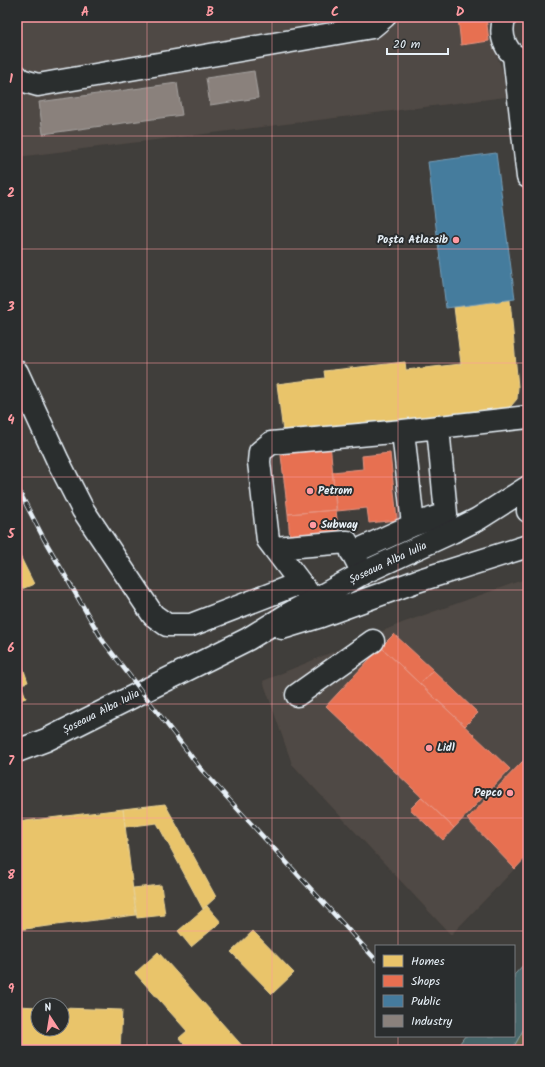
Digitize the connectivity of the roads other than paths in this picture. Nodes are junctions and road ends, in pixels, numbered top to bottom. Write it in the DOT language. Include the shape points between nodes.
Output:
graph roads {
  1 [pos="384,17"];
  2 [pos="505,17"];
  3 [pos="521,57"];
  4 [pos="17,76"];
  5 [pos="525,134"];
  6 [pos="528,177"];
  7 [pos="17,372"];
  8 [pos="528,417"];
  9 [pos="438,427"];
  10 [pos="403,431"];
  11 [pos="528,487"];
  12 [pos="528,495"];
  13 [pos="528,511"];
  14 [pos="449,523"];
  15 [pos="413,525"];
  16 [pos="528,546"];
  17 [pos="274,548"];
  18 [pos="352,552"];
  19 [pos="363,573"];
  20 [pos="300,583"];
  21 [pos="312,600"];
  22 [pos="248,639"];
  23 [pos="373,641"];
  24 [pos="297,695"];
  25 [pos="17,751"];
  1 -- 4 [label="main road" via="372,27 38,85 21,80"];
  2 -- 3 [label="main road" via="503,40 508,48"];
  3 -- 5 [label="main road"];
  5 -- 6 [label="main road"];
  7 -- 20 [label="main road" via="83,510 153,615 167,625 190,625"];
  8 -- 9 [label="main road"];
  9 -- 10 [label="main road"];
  9 -- 14 [label="main road"];
  10 -- 15 [label="main road"];
  10 -- 17 [label="main road" via="271,443 260,452 258,462 268,540"];
  11 -- 14 [label="main road, Șoseaua Alba Iulia" via="478,519"];
  12 -- 13 [label="main road"];
  14 -- 15 [label="main road"];
  14 -- 19 [label="main road, Șoseaua Alba Iulia"];
  15 -- 18 [label="main road"];
  16 -- 22 [label="main road, Șoseaua Alba Iulia"];
  17 -- 18 [label="main road" via="347,542"];
  17 -- 20 [label="main road"];
  18 -- 19 [label="main road"];
  19 -- 21 [label="main road, Șoseaua Alba Iulia"];
  20 -- 21 [label="main road"];
  21 -- 22 [label="main road, Șoseaua Alba Iulia"];
  22 -- 25 [label="main road, Șoseaua Alba Iulia" via="46,740"];
  23 -- 24 [label="main road"];
}
